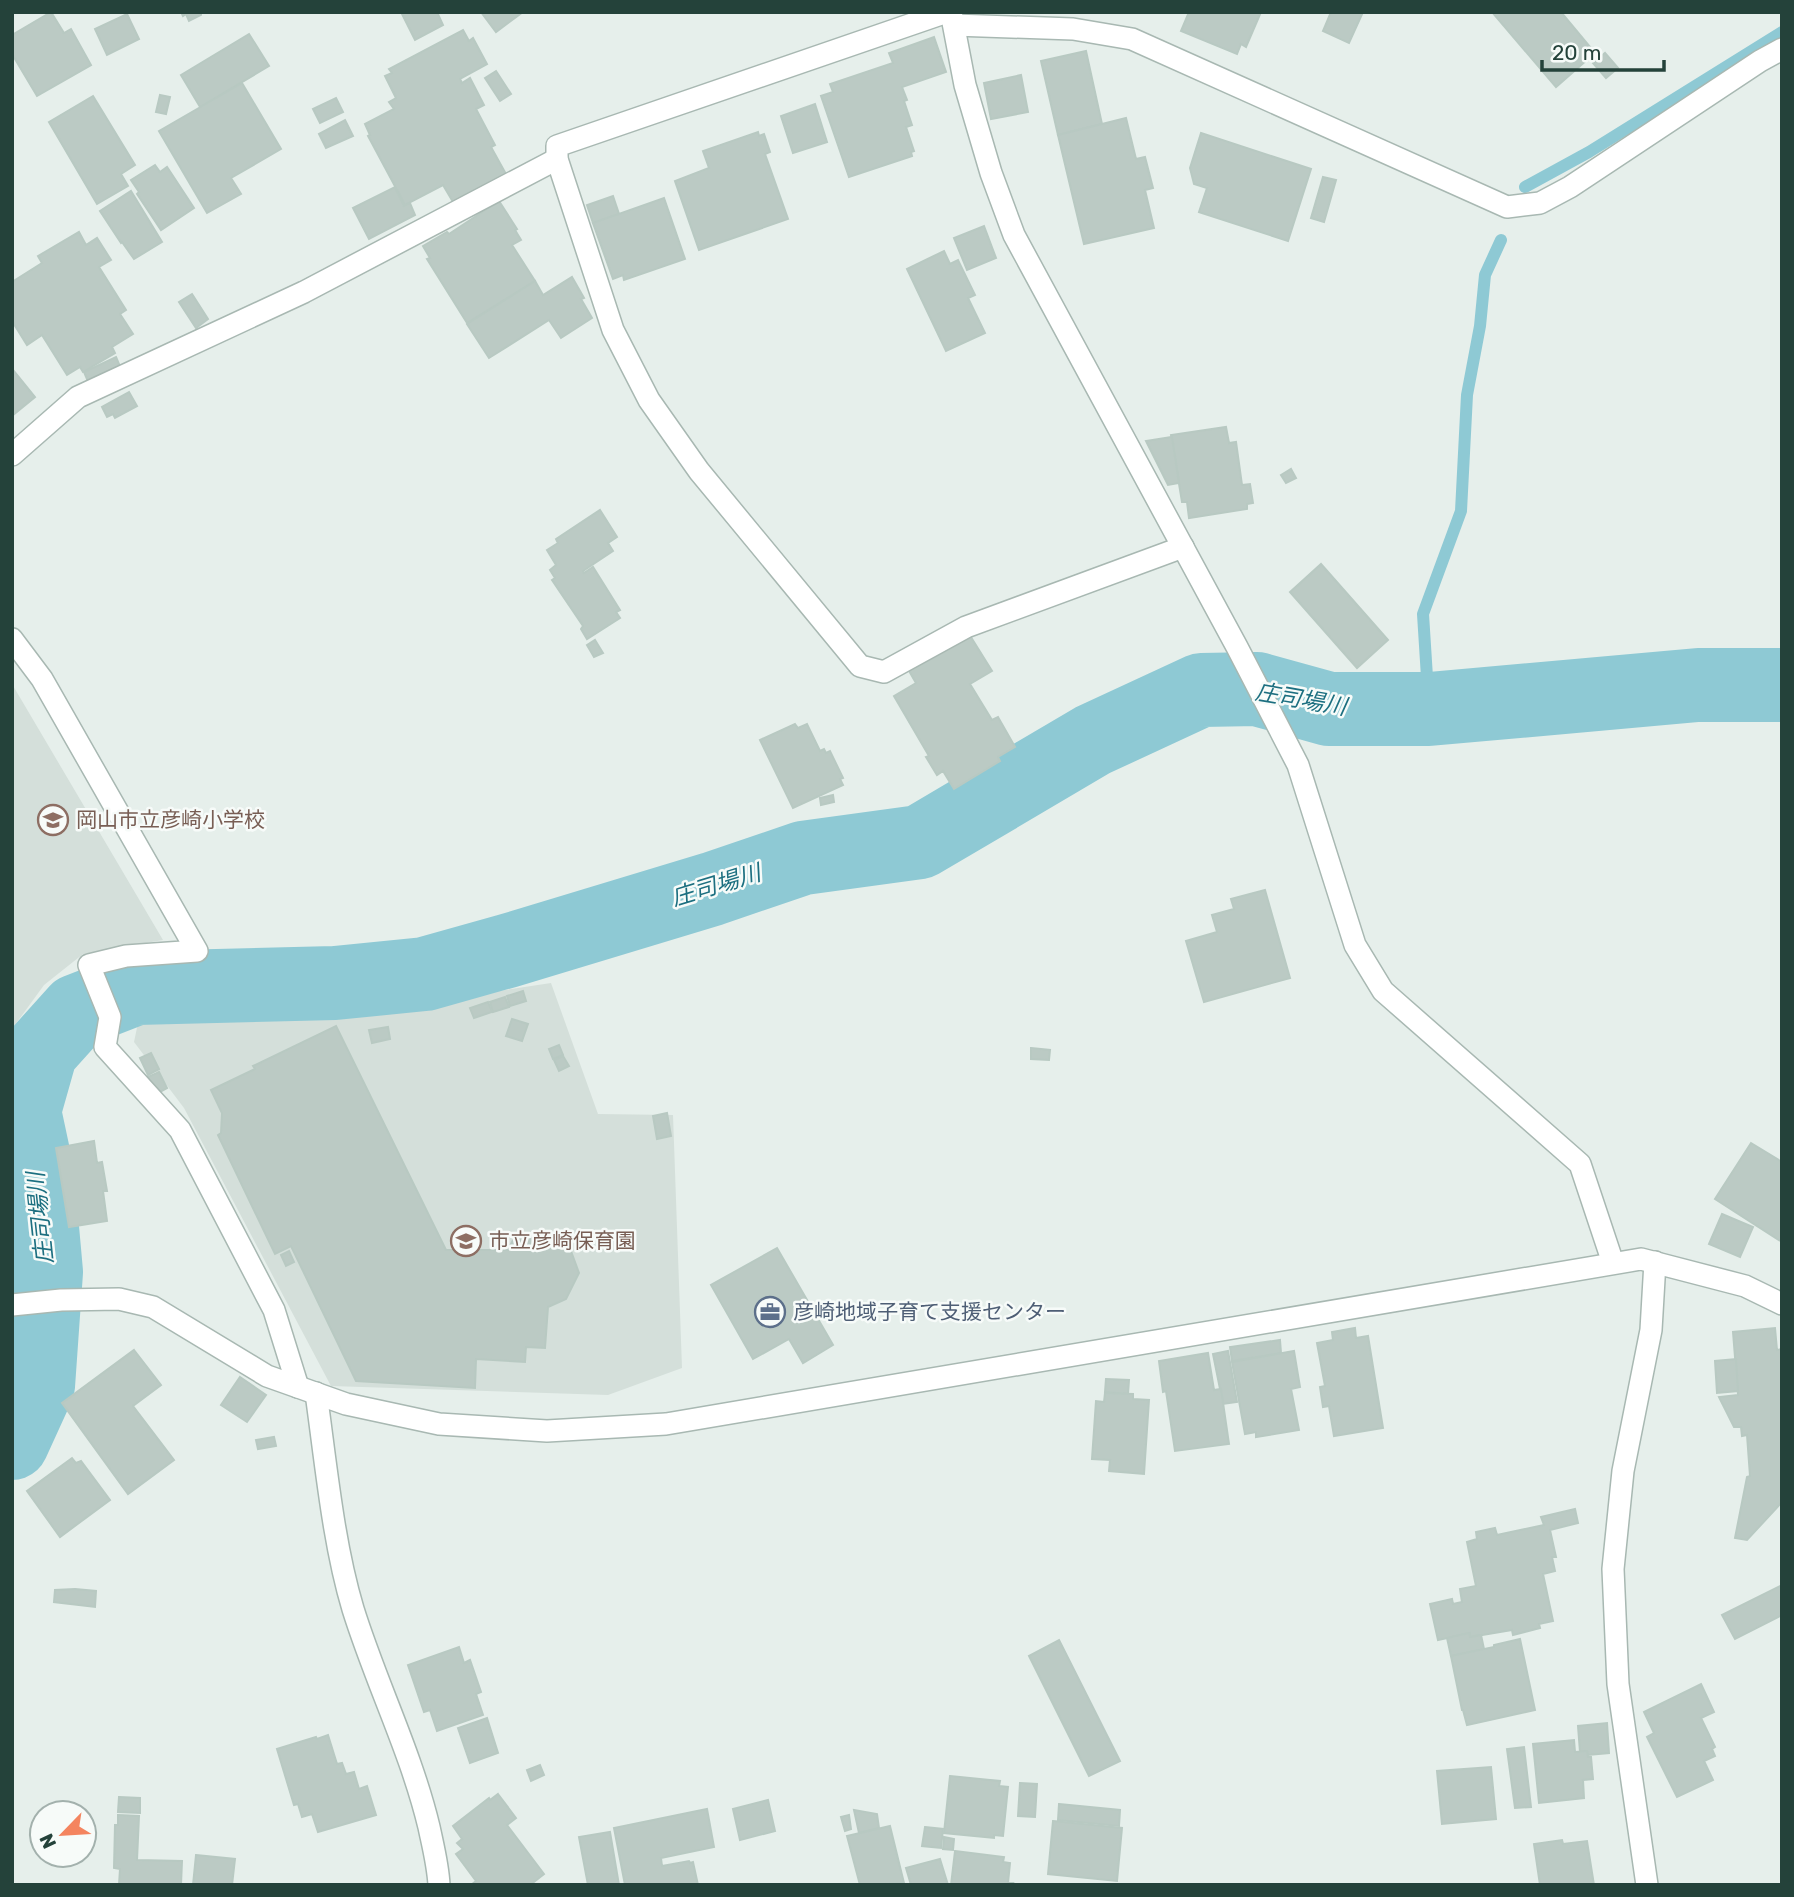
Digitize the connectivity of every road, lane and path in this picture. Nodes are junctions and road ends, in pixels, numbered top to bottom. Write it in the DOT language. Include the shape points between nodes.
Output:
graph roads {
  1 [pos="951,16"];
  2 [pos="1782,49"];
  3 [pos="557,159"];
  4 [pos="12,455"];
  5 [pos="1183,547"];
  6 [pos="12,639"];
  7 [pos="1655,1262"];
  8 [pos="1613,1263"];
  9 [pos="1782,1304"];
  10 [pos="12,1305"];
  11 [pos="307,1390"];
  12 [pos="439,1885"];
  13 [pos="1647,1885"];
  1 -- 2 [label="street" via="1132,39 1507,207 1540,203 1570,187"];
  1 -- 3 [label="street" via="557,146"];
  1 -- 5 [label="street" via="983,148 1014,235"];
  3 -- 4 [label="street" via="304,292 78,397"];
  3 -- 5 [label="street" via="613,330 649,400 699,471 860,666 884,673 966,627"];
  5 -- 8 [label="street" via="1298,765 1355,946 1383,991 1580,1164"];
  6 -- 11 [label="street" via="43,678 197,951 126,956 89,965 110,1017 105,1046 180,1130 274,1310"];
  7 -- 8 [label="street"];
  7 -- 9 [label="street" via="1745,1286"];
  7 -- 13 [label="street" via="1651,1330 1623,1471 1613,1569 1618,1684"];
  8 -- 11 [label="street" via="666,1423 547,1431 439,1424 346,1404"];
  10 -- 11 [label="street" via="120,1299 153,1307 267,1376"];
  11 -- 12 [label="street" via="341,1562 423,1803"];
}
